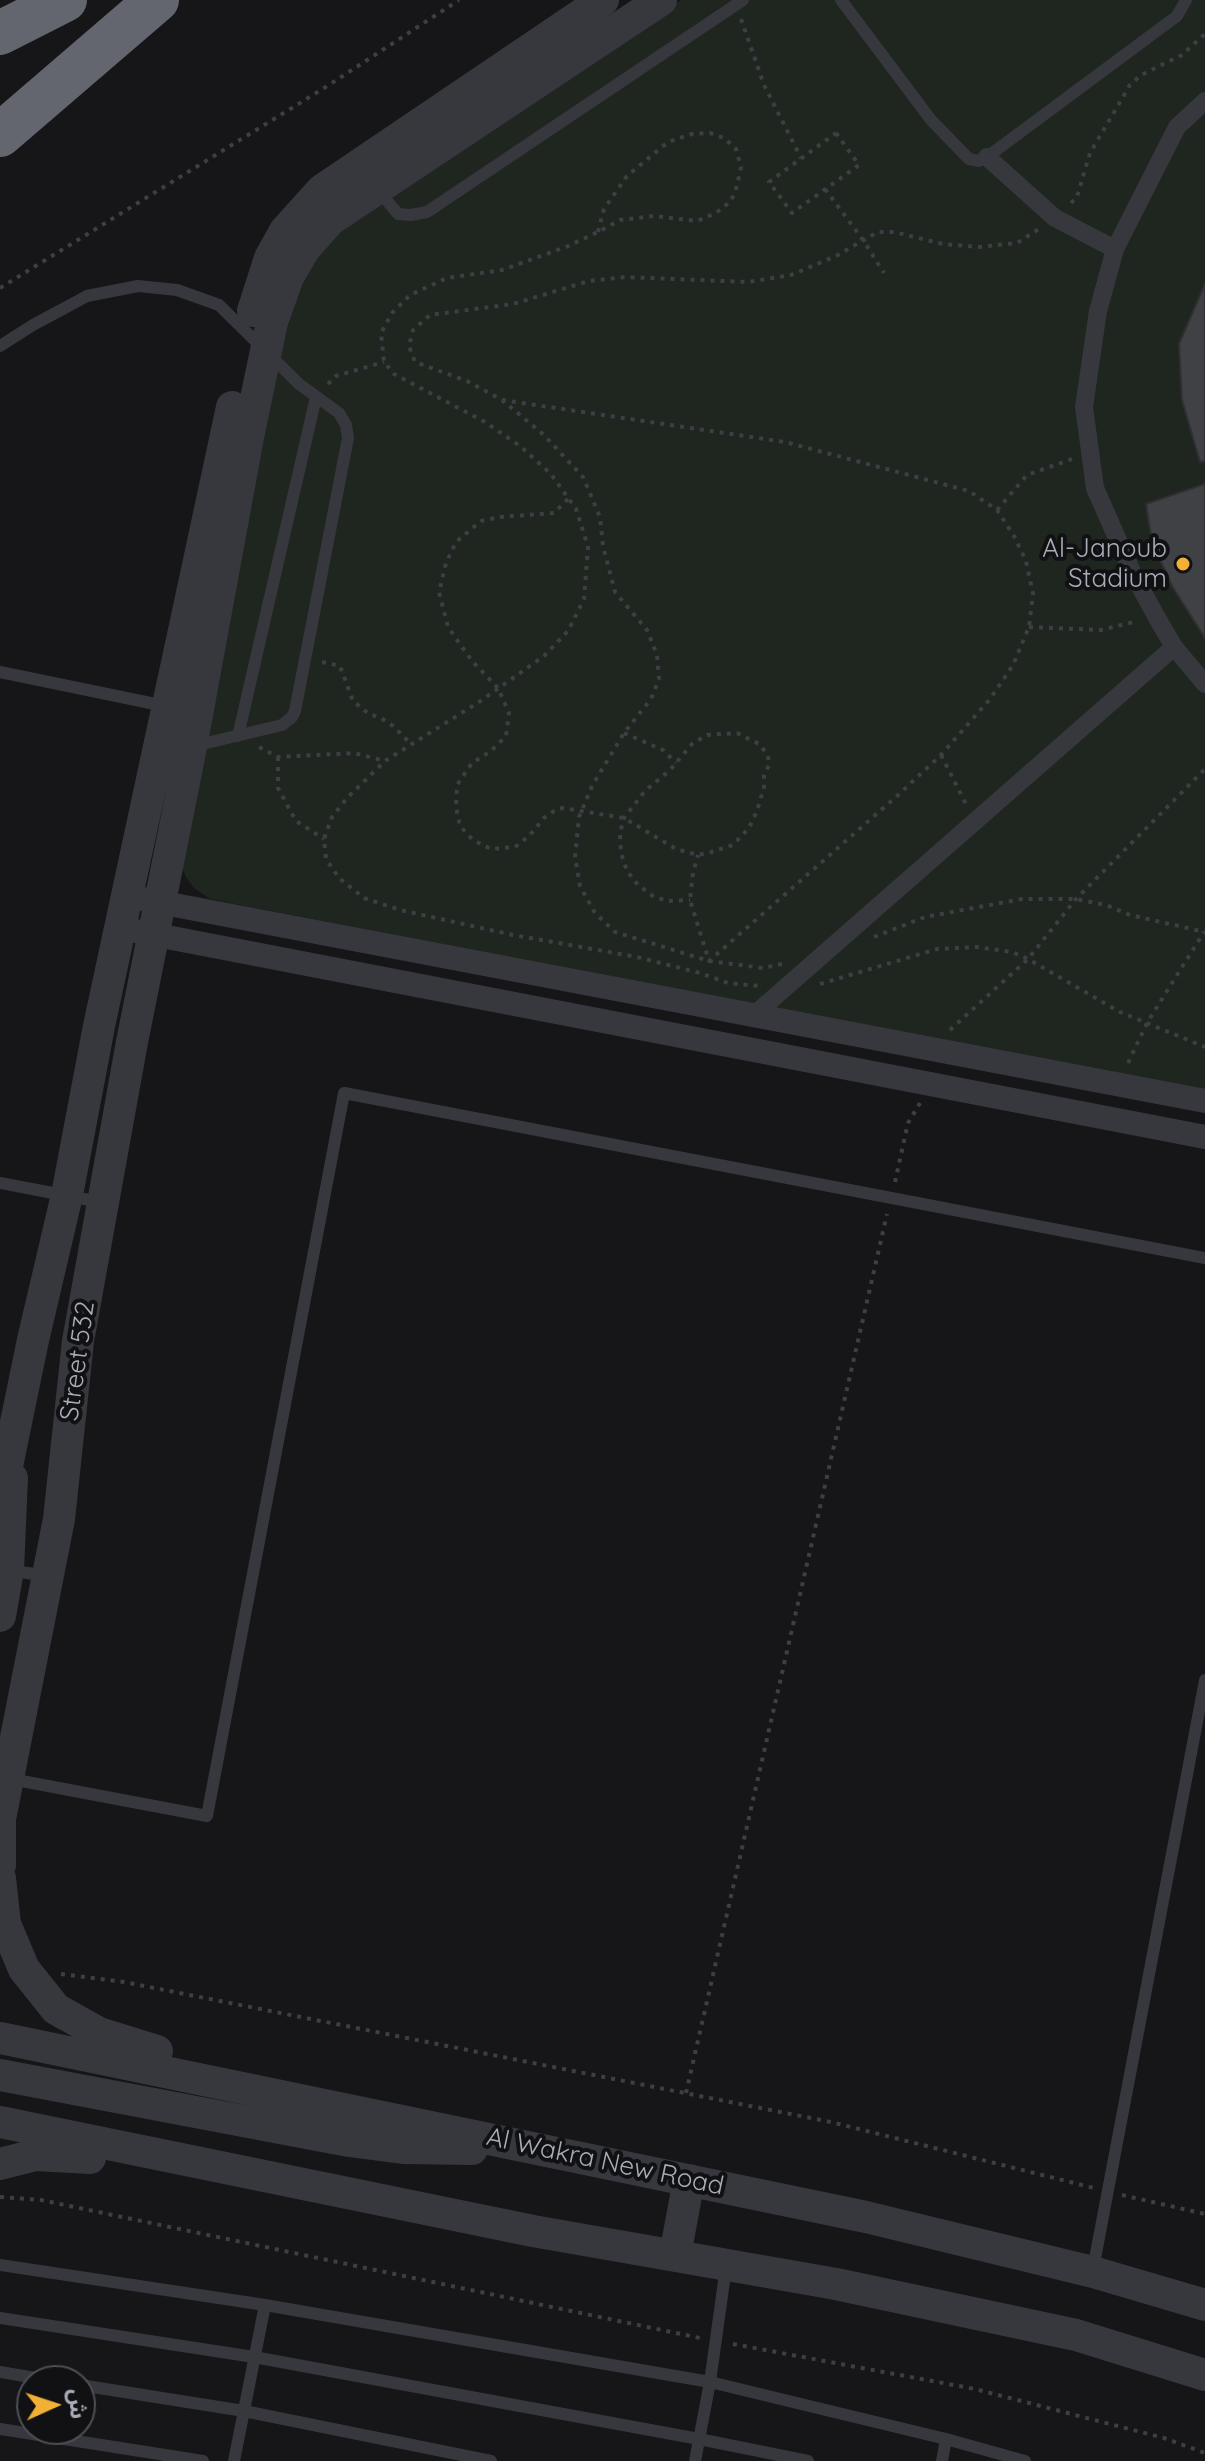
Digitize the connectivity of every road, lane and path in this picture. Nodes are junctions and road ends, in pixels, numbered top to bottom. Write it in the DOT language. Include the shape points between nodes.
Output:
graph roads {
  1 [pos="65,0"];
  2 [pos="157,0"];
  3 [pos="459,0"];
  4 [pos="603,0"];
  5 [pos="661,0"];
  6 [pos="841,0"];
  7 [pos="1186,0"];
  8 [pos="740,2"];
  9 [pos="0,33"];
  10 [pos="1205,34"];
  11 [pos="1205,101"];
  12 [pos="0,135"];
  13 [pos="987,157"];
  14 [pos="801,158"];
  15 [pos="368,176"];
  16 [pos="825,189"];
  17 [pos="1055,218"];
  18 [pos="598,232"];
  19 [pos="863,240"];
  20 [pos="1115,249"];
  21 [pos="884,273"];
  22 [pos="0,288"];
  23 [pos="256,342"];
  24 [pos="0,346"];
  25 [pos="384,362"];
  26 [pos="316,397"];
  27 [pos="502,400"];
  28 [pos="1090,455"];
  29 [pos="568,498"];
  30 [pos="997,510"];
  31 [pos="1156,616"];
  32 [pos="1029,627"];
  33 [pos="1174,647"];
  34 [pos="305,658"];
  35 [pos="0,672"];
  36 [pos="1205,684"];
  37 [pos="498,688"];
  38 [pos="167,707"];
  39 [pos="624,733"];
  40 [pos="238,736"];
  41 [pos="411,744"];
  42 [pos="191,747"];
  43 [pos="941,755"];
  44 [pos="278,757"];
  45 [pos="385,761"];
  46 [pos="676,763"];
  47 [pos="1205,769"];
  48 [pos="582,810"];
  49 [pos="624,818"];
  50 [pos="975,822"];
  51 [pos="324,839"];
  52 [pos="698,855"];
  53 [pos="127,896"];
  54 [pos="1076,899"];
  55 [pos="690,900"];
  56 [pos="157,918"];
  57 [pos="120,928"];
  58 [pos="1205,931"];
  59 [pos="871,938"];
  60 [pos="821,957"];
  61 [pos="1028,959"];
  62 [pos="709,961"];
  63 [pos="785,988"];
  64 [pos="754,1015"];
  65 [pos="1147,1023"];
  66 [pos="1205,1047"];
  67 [pos="940,1051"];
  68 [pos="931,1084"];
  69 [pos="1118,1084"];
  70 [pos="1205,1101"];
  71 [pos="1205,1137"];
  72 [pos="0,1183"];
  73 [pos="67,1195"];
  74 [pos="891,1198"];
  75 [pos="103,1203"];
  76 [pos="1205,1258"];
  77 [pos="7,1428"];
  78 [pos="0,1500"];
  79 [pos="4,1570"];
  80 [pos="48,1576"];
  81 [pos="0,1616"];
  82 [pos="1205,1680"];
  83 [pos="4,1778"];
  84 [pos="0,1819"];
  85 [pos="0,1865"];
  86 [pos="0,1878"];
  87 [pos="24,1969"];
  88 [pos="0,2038"];
  89 [pos="0,2075"];
  90 [pos="686,2093"];
  91 [pos="0,2122"];
  92 [pos="506,2141"];
  93 [pos="547,2150"];
  94 [pos="0,2164"];
  95 [pos="689,2180"];
  96 [pos="1108,2191"];
  97 [pos="0,2197"];
  98 [pos="1205,2214"];
  99 [pos="640,2250"];
  100 [pos="675,2255"];
  101 [pos="0,2265"];
  102 [pos="727,2265"];
  103 [pos="1093,2272"];
  104 [pos="265,2305"];
  105 [pos="1205,2305"];
  106 [pos="0,2318"];
  107 [pos="716,2341"];
  108 [pos="254,2357"];
  109 [pos="1205,2375"];
  110 [pos="710,2382"];
  111 [pos="96,2388"];
  112 [pos="244,2411"];
  113 [pos="0,2429"];
  114 [pos="699,2439"];
  115 [pos="946,2439"];
  116 [pos="1205,2453"];
  117 [pos="203,2461"];
  118 [pos="234,2461"];
  119 [pos="491,2461"];
  120 [pos="695,2461"];
  121 [pos="808,2461"];
  122 [pos="942,2461"];
  123 [pos="1025,2461"];
  1 -- 9 [label="highway"];
  2 -- 12 [label="highway"];
  3 -- 22 [label="path"];
  4 -- 15 [label="street"];
  5 -- 15 [label="street"];
  6 -- 13 [label="lane" via="931,120 969,159"];
  7 -- 13 [label="lane" via="1177,16"];
  8 -- 14 [label="path" via="764,85"];
  8 -- 15 [label="lane" via="427,212 398,214"];
  10 -- 17 [label="path" via="1182,55 1130,85 1090,153 1077,197"];
  11 -- 20 [label="street" via="1177,127"];
  13 -- 17 [label="street"];
  14 -- 16 [label="path" via="769,182 792,213"];
  14 -- 16 [label="path" via="836,133 859,165"];
  15 -- 23 [label="street" via="305,248 272,322"];
  16 -- 19 [label="path"];
  17 -- 19 [label="path" via="1017,243 943,244 894,232"];
  17 -- 20 [label="street"];
  18 -- 18 [label="path" via="620,220 654,216 697,221 716,213 731,201 737,186 741,167 736,149 710,133 668,142 627,176 604,209"];
  18 -- 25 [label="path" via="502,270 447,278 410,295 381,333"];
  19 -- 21 [label="path"];
  19 -- 27 [label="path" via="791,275 748,282 625,277 589,281 513,304 430,315 413,330 409,346 415,362"];
  20 -- 28 [label="street" via="1098,311 1084,407"];
  23 -- 24 [label="lane" via="219,305 177,290 138,286 87,296"];
  23 -- 26 [label="lane"];
  23 -- 38 [label="street, Street 532"];
  23 -- 42 [label="street, Street 532" via="248,437"];
  25 -- 26 [label="path" via="336,376"];
  25 -- 29 [label="path" via="394,374 520,446"];
  26 -- 34 [label="lane" via="339,413 348,438"];
  26 -- 40 [label="lane"];
  27 -- 30 [label="path" via="785,442 969,491"];
  27 -- 39 [label="path" via="583,477 600,517 615,592 647,630 657,655 659,679 651,699"];
  28 -- 30 [label="path" via="1027,475"];
  28 -- 31 [label="street" via="1095,488"];
  29 -- 37 [label="path" via="588,547 584,599 568,631"];
  29 -- 37 [label="path" via="554,513 481,521 456,542 446,563 439,592 448,627"];
  30 -- 32 [label="path" via="1026,561 1033,594"];
  31 -- 32 [label="path" via="1101,630"];
  31 -- 33 [label="street"];
  32 -- 43 [label="path" via="1013,665 990,699"];
  33 -- 36 [label="street"];
  33 -- 50 [label="street"];
  34 -- 40 [label="lane" via="292,717 282,725"];
  34 -- 41 [label="path" via="340,666 353,701"];
  35 -- 38 [label="lane"];
  37 -- 41 [label="path"];
  37 -- 48 [label="path" via="509,713 506,736 472,763 457,785 460,826 491,849 515,847 557,809"];
  38 -- 53 [label="street, Street 532"];
  39 -- 46 [label="path" via="663,750"];
  39 -- 48 [label="path"];
  40 -- 42 [label="lane"];
  40 -- 44 [label="path"];
  41 -- 45 [label="path"];
  42 -- 56 [label="street, Street 532"];
  43 -- 50 [label="path"];
  43 -- 62 [label="path"];
  44 -- 45 [label="path" via="354,753"];
  44 -- 51 [label="path" via="278,788 296,821"];
  45 -- 51 [label="path" via="332,817"];
  46 -- 49 [label="path"];
  46 -- 52 [label="path" via="692,744 722,733 750,738 768,755 764,787 749,828 733,845"];
  47 -- 54 [label="path"];
  48 -- 49 [label="path"];
  48 -- 62 [label="path" via="575,857 580,886 595,913 615,932"];
  49 -- 52 [label="path" via="676,849"];
  49 -- 55 [label="path" via="621,853 632,878 653,896"];
  50 -- 60 [label="street"];
  51 -- 63 [label="path" via="326,859 339,878 364,898 400,910 637,957 728,983"];
  52 -- 55 [label="path"];
  53 -- 56 [label="street"];
  53 -- 57 [label="street, Street 532"];
  54 -- 58 [label="path"];
  54 -- 59 [label="path" via="1022,899 953,911"];
  54 -- 61 [label="path"];
  55 -- 62 [label="path"];
  56 -- 57 [label="street"];
  56 -- 64 [label="street"];
  56 -- 68 [label="street"];
  56 -- 75 [label="street, Street 532"];
  57 -- 73 [label="street, Street 532"];
  58 -- 65 [label="path"];
  60 -- 62 [label="path" via="763,968"];
  60 -- 63 [label="street"];
  61 -- 63 [label="path" via="977,947 937,949 829,983"];
  61 -- 65 [label="path"];
  61 -- 67 [label="path" via="945,1034"];
  63 -- 64 [label="street"];
  64 -- 67 [label="street"];
  65 -- 66 [label="path"];
  65 -- 69 [label="path"];
  67 -- 69 [label="street"];
  68 -- 71 [label="street"];
  68 -- 74 [label="path" via="908,1123"];
  69 -- 70 [label="street"];
  72 -- 73 [label="lane"];
  73 -- 75 [label="lane"];
  73 -- 77 [label="street, Street 532" via="33,1340 7,1391"];
  74 -- 76 [label="lane"];
  74 -- 83 [label="lane" via="344,1093 207,1816"];
  74 -- 90 [label="path"];
  75 -- 80 [label="street, Street 532" via="78,1341"];
  77 -- 78 [label="street"];
  77 -- 79 [label="street"];
  79 -- 80 [label="lane"];
  79 -- 81 [label="street"];
  80 -- 83 [label="street, Street 532"];
  82 -- 96 [label="lane"];
  83 -- 84 [label="street, Street 532"];
  84 -- 85 [label="street, Street 532"];
  86 -- 87 [label="street" via="5,1924"];
  87 -- 90 [label="path" via="124,1982"];
  87 -- 92 [label="street" via="56,2009 99,2033 151,2050 442,2106"];
  88 -- 92 [label="street, Al Wakra New Road"];
  89 -- 93 [label="street" via="349,2141 403,2148"];
  90 -- 96 [label="path" via="831,2122"];
  91 -- 99 [label="street"];
  92 -- 93 [label="street, Al Wakra New Road"];
  93 -- 95 [label="street, Al Wakra New Road"];
  94 -- 99 [label="street" via="35,2155 80,2156 550,2250"];
  95 -- 100 [label="street"];
  95 -- 103 [label="street, Al Wakra New Road"];
  96 -- 98 [label="path"];
  96 -- 103 [label="lane"];
  97 -- 107 [label="path" via="41,2200"];
  99 -- 100 [label="street"];
  100 -- 102 [label="street"];
  101 -- 104 [label="lane"];
  102 -- 107 [label="lane"];
  102 -- 109 [label="street" via="1076,2335"];
  103 -- 105 [label="street, Al Wakra New Road"];
  104 -- 108 [label="lane"];
  104 -- 110 [label="lane"];
  106 -- 108 [label="lane"];
  107 -- 110 [label="lane"];
  107 -- 116 [label="path" via="975,2389"];
  108 -- 112 [label="lane"];
  108 -- 114 [label="lane"];
  110 -- 114 [label="lane"];
  110 -- 115 [label="lane"];
  111 -- 112 [label="lane"];
  112 -- 118 [label="lane"];
  112 -- 119 [label="lane"];
  113 -- 117 [label="lane"];
  114 -- 120 [label="lane"];
  114 -- 121 [label="lane"];
  115 -- 122 [label="lane"];
  115 -- 123 [label="lane"];
}
